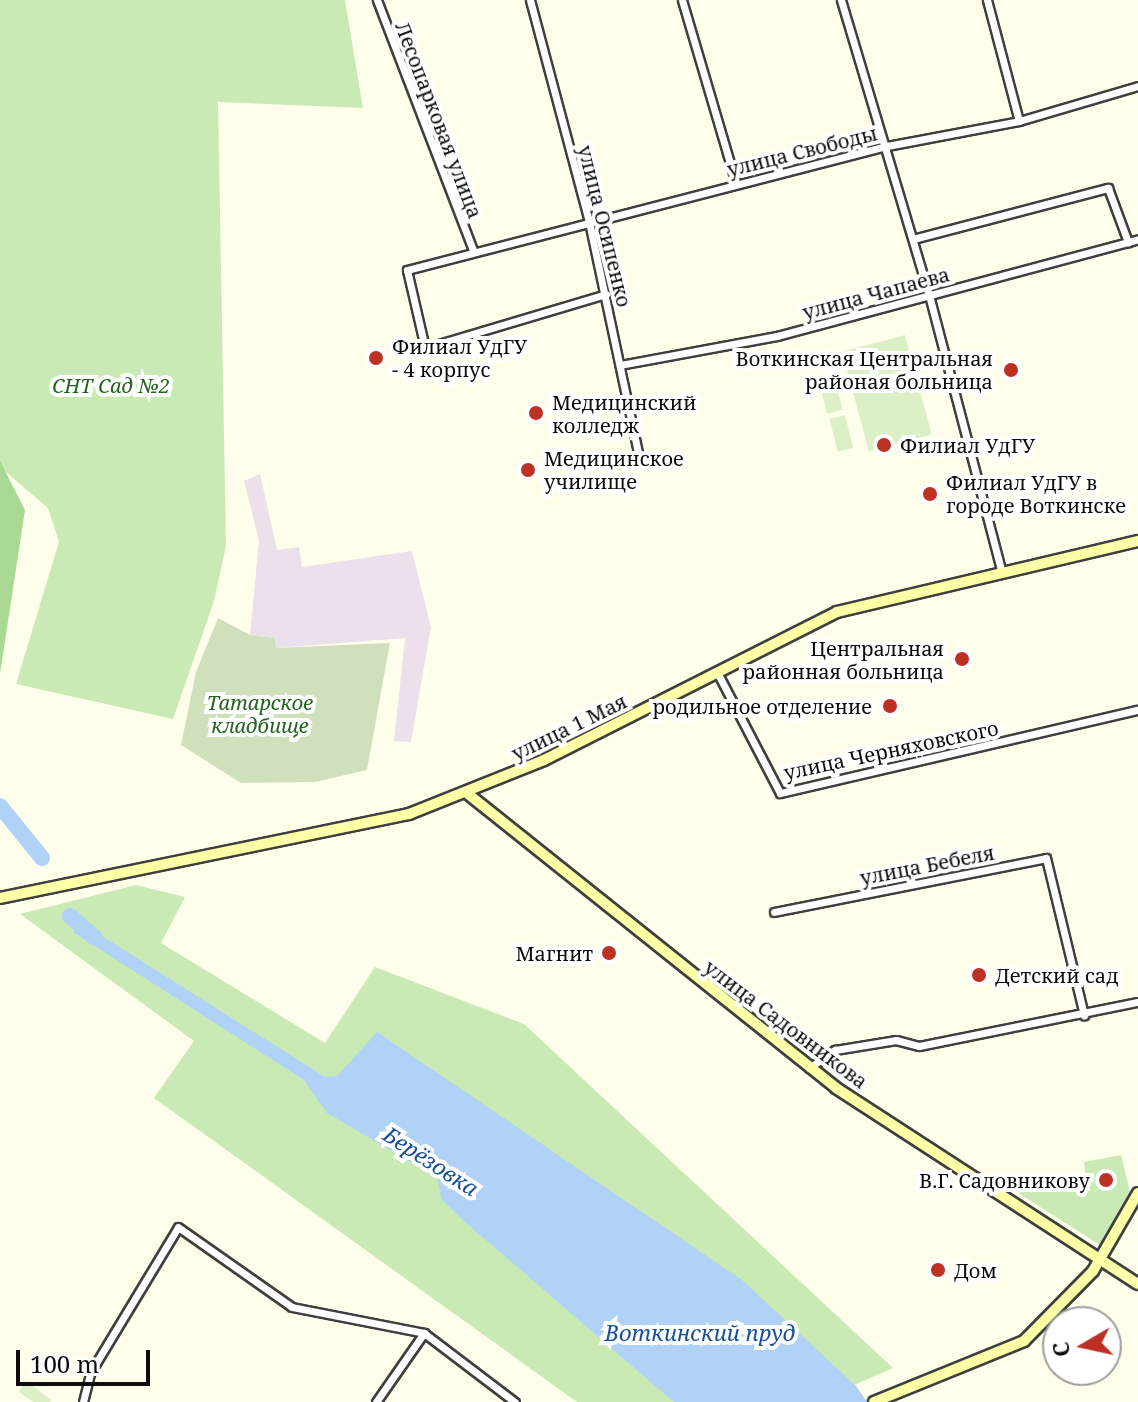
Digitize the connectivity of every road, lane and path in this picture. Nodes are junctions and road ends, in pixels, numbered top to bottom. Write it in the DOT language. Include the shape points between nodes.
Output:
graph roads {
  1 [pos="377,0"];
  2 [pos="530,0"];
  3 [pos="682,0"];
  4 [pos="841,0"];
  5 [pos="987,0"];
  6 [pos="1138,86"];
  7 [pos="1019,121"];
  8 [pos="887,146"];
  9 [pos="736,184"];
  10 [pos="589,222"];
  11 [pos="913,239"];
  12 [pos="1138,239"];
  13 [pos="1128,242"];
  14 [pos="473,250"];
  15 [pos="606,294"];
  16 [pos="929,295"];
  17 [pos="620,365"];
  18 [pos="640,461"];
  19 [pos="1137,545"];
  20 [pos="1002,573"];
  21 [pos="718,674"];
  22 [pos="1138,710"];
  23 [pos="468,794"];
  24 [pos="0,898"];
  25 [pos="774,912"];
  26 [pos="1138,1002"];
  27 [pos="1084,1015"];
  28 [pos="809,1068"];
  29 [pos="1138,1193"];
  30 [pos="1101,1258"];
  31 [pos="1138,1284"];
  32 [pos="424,1333"];
  33 [pos="83,1402"];
  34 [pos="376,1402"];
  35 [pos="515,1402"];
  36 [pos="874,1402"];
  1 -- 14 [label="street, Лесопарковая улица"];
  2 -- 10 [label="street, улица Осипенко"];
  3 -- 9 [label="street"];
  4 -- 8 [label="street"];
  5 -- 7 [label="street"];
  6 -- 7 [label="street, улица Свободы"];
  7 -- 8 [label="street, улица Свободы"];
  8 -- 9 [label="street, улица Свободы"];
  8 -- 11 [label="street"];
  9 -- 10 [label="street, улица Свободы"];
  10 -- 14 [label="street, улица Свободы"];
  10 -- 15 [label="street, улица Осипенко"];
  11 -- 13 [label="street" via="1108,188"];
  11 -- 16 [label="street"];
  12 -- 13 [label="street, улица Чапаева"];
  13 -- 16 [label="street, улица Чапаева"];
  14 -- 15 [label="street, улица Свободы" via="407,270 425,348"];
  15 -- 17 [label="street, улица Осипенко"];
  16 -- 17 [label="street, улица Чапаева" via="777,336"];
  16 -- 20 [label="street"];
  17 -- 18 [label="street, улица Осипенко"];
  19 -- 20 [label="main road, улица 1 Мая"];
  20 -- 21 [label="main road, улица 1 Мая" via="837,612"];
  21 -- 22 [label="street, улица Черняховского" via="780,793"];
  21 -- 23 [label="main road, улица 1 Мая"];
  23 -- 24 [label="main road, улица 1 Мая" via="400,816"];
  23 -- 28 [label="main road, улица Садовникова"];
  25 -- 27 [label="street, улица Бебеля" via="1046,858"];
  26 -- 27 [label="street"];
  27 -- 28 [label="street" via="919,1046 896,1040 835,1050"];
  28 -- 30 [label="main road, улица Садовникова"];
  29 -- 30 [label="main road"];
  30 -- 31 [label="main road, улица Садовникова"];
  30 -- 36 [label="main road" via="1043,1326 1016,1346"];
  32 -- 33 [label="street" via="292,1307 178,1227 90,1373"];
  32 -- 34 [label="street"];
  32 -- 35 [label="street"];
}
